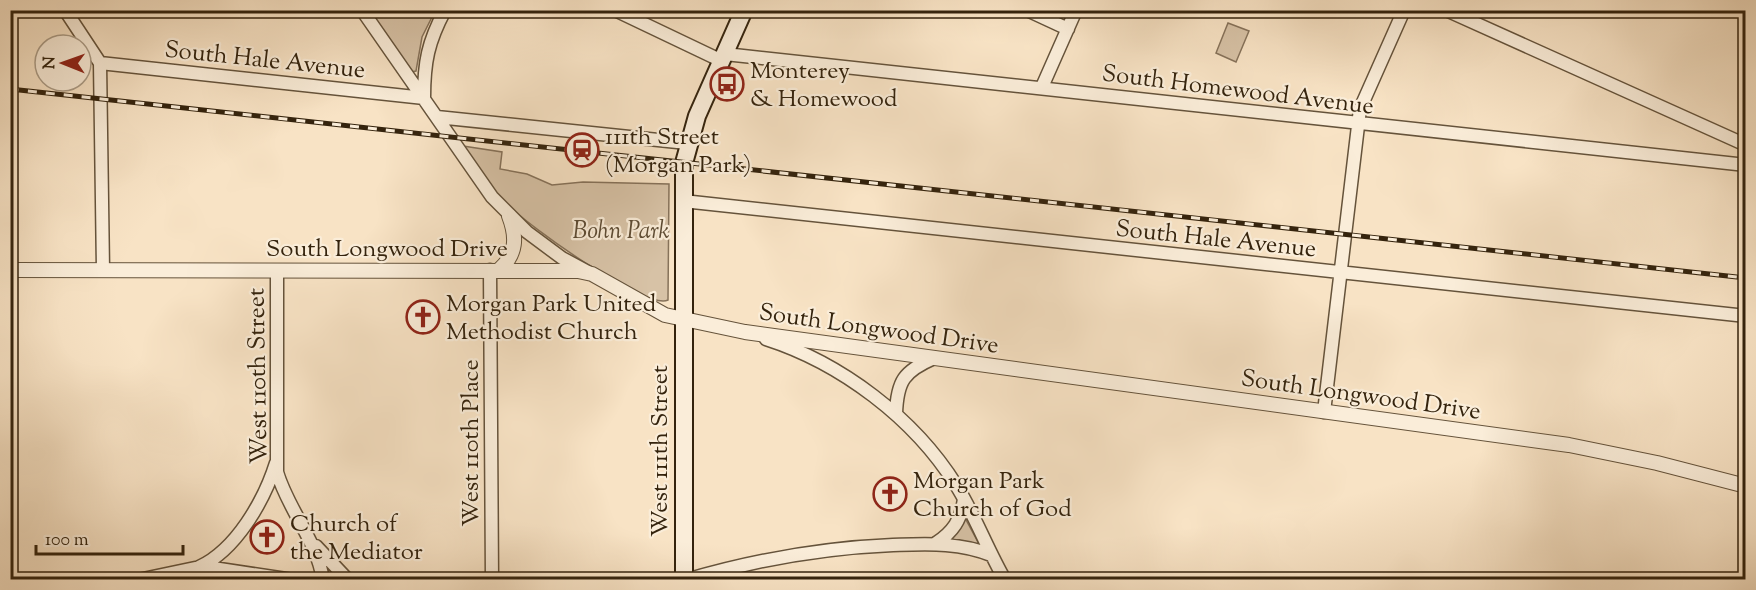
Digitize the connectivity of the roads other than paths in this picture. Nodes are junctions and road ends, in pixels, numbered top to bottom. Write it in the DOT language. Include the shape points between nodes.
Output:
graph roads {
  1 [pos="65,10"];
  2 [pos="362,10"];
  3 [pos="445,10"];
  4 [pos="615,10"];
  5 [pos="744,10"];
  6 [pos="1027,10"];
  7 [pos="1076,10"];
  8 [pos="1404,10"];
  9 [pos="1446,10"];
  10 [pos="1068,29"];
  11 [pos="723,57"];
  12 [pos="100,63"];
  13 [pos="1042,87"];
  14 [pos="424,98"];
  15 [pos="437,117"];
  16 [pos="1357,124"];
  17 [pos="687,143"];
  18 [pos="1746,145"];
  19 [pos="1746,165"];
  20 [pos="683,201"];
  21 [pos="508,216"];
  22 [pos="10,270"];
  23 [pos="103,270"];
  24 [pos="494,270"];
  25 [pos="277,271"];
  26 [pos="1340,273"];
  27 [pos="592,274"];
  28 [pos="1746,316"];
  29 [pos="683,321"];
  30 [pos="745,333"];
  31 [pos="934,358"];
  32 [pos="1324,412"];
  33 [pos="896,414"];
  34 [pos="276,460"];
  35 [pos="1746,486"];
  36 [pos="964,499"];
  37 [pos="309,539"];
  38 [pos="936,543"];
  39 [pos="991,555"];
  40 [pos="195,568"];
  41 [pos="138,579"];
  42 [pos="293,579"];
  43 [pos="323,579"];
  44 [pos="348,579"];
  45 [pos="492,579"];
  46 [pos="685,579"];
  47 [pos="1004,579"];
  1 -- 12 [label="street"];
  2 -- 14 [label="street"];
  3 -- 14 [label="street" via="426,55"];
  4 -- 11 [label="street, South Homewood Avenue"];
  5 -- 11 [label="main road, West 111th Street"];
  6 -- 10 [label="street"];
  7 -- 10 [label="street"];
  8 -- 16 [label="street"];
  9 -- 18 [label="street"];
  10 -- 13 [label="street"];
  11 -- 13 [label="street, South Homewood Avenue"];
  11 -- 17 [label="main road, West 111th Street"];
  12 -- 14 [label="street, South Hale Avenue"];
  12 -- 23 [label="street"];
  13 -- 16 [label="street, South Homewood Avenue"];
  14 -- 15 [label="street"];
  15 -- 17 [label="street"];
  15 -- 21 [label="street"];
  16 -- 19 [label="street, South Homewood Avenue"];
  16 -- 26 [label="street"];
  17 -- 20 [label="main road, West 111th Street"];
  20 -- 26 [label="street, South Hale Avenue"];
  20 -- 29 [label="main road, West 111th Street"];
  21 -- 24 [label="street" via="515,244 512,255"];
  21 -- 27 [label="street" via="562,258"];
  22 -- 23 [label="street, South Longwood Drive"];
  23 -- 25 [label="street, South Longwood Drive"];
  24 -- 25 [label="street, South Longwood Drive"];
  24 -- 27 [label="street, South Longwood Drive"];
  24 -- 45 [label="street, West 110th Place"];
  25 -- 34 [label="street, West 110th Street"];
  26 -- 28 [label="street, South Hale Avenue"];
  26 -- 32 [label="street"];
  27 -- 29 [label="street, South Longwood Drive"];
  29 -- 30 [label="street, South Longwood Drive"];
  29 -- 46 [label="main road, West 111th Street"];
  30 -- 31 [label="street, South Longwood Drive"];
  30 -- 33 [label="street" via="798,351 831,368"];
  31 -- 32 [label="street, South Longwood Drive"];
  31 -- 33 [label="street" via="906,375 896,396"];
  32 -- 35 [label="street, South Longwood Drive" via="1569,445"];
  33 -- 36 [label="street" via="936,458"];
  34 -- 37 [label="street, West 110th Street" via="281,484"];
  34 -- 40 [label="street" via="262,494 238,534 217,556"];
  36 -- 38 [label="street" via="955,527"];
  36 -- 39 [label="street"];
  37 -- 43 [label="street, West 110th Street"];
  37 -- 44 [label="street"];
  38 -- 39 [label="street"];
  38 -- 46 [label="street" via="800,553"];
  39 -- 47 [label="street"];
  40 -- 41 [label="street"];
  40 -- 42 [label="street"];
}
